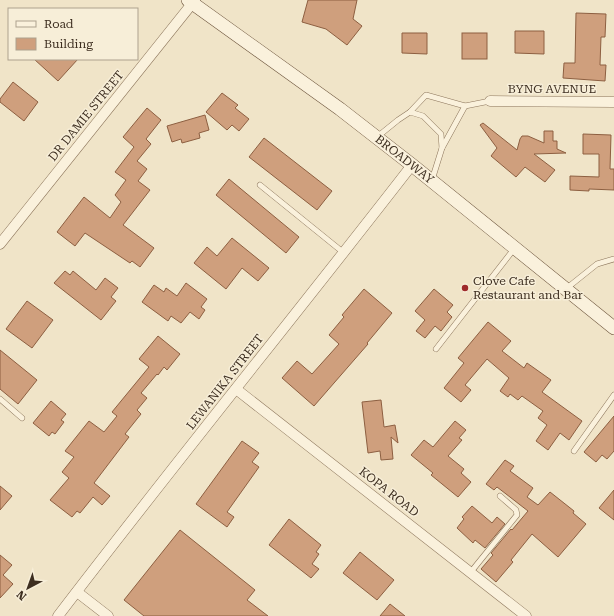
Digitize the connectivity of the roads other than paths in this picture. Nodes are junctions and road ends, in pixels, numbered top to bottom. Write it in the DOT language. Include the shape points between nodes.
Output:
graph roads {
  1 [pos="191,1"];
  2 [pos="490,101"];
  3 [pos="614,102"];
  4 [pos="465,106"];
  5 [pos="410,112"];
  6 [pos="376,138"];
  7 [pos="442,148"];
  8 [pos="412,165"];
  9 [pos="432,181"];
  10 [pos="260,185"];
  11 [pos="0,244"];
  12 [pos="515,248"];
  13 [pos="344,254"];
  14 [pos="614,259"];
  15 [pos="566,289"];
  16 [pos="614,328"];
  17 [pos="436,349"];
  18 [pos="236,389"];
  19 [pos="614,395"];
  20 [pos="0,400"];
  21 [pos="22,418"];
  22 [pos="574,451"];
  23 [pos="500,496"];
  24 [pos="470,573"];
  25 [pos="77,592"];
  26 [pos="58,616"];
  27 [pos="108,616"];
  28 [pos="526,616"];
  1 -- 6 [label="main road, BROADWAY"];
  1 -- 11 [label="street, DR DAMIE STREET"];
  2 -- 3 [label="street, BYNG AVENUE"];
  2 -- 4 [label="lane"];
  4 -- 5 [label="lane" via="426,95"];
  4 -- 7 [label="lane"];
  5 -- 6 [label="lane"];
  5 -- 7 [label="lane" via="423,116 441,134"];
  6 -- 8 [label="main road, BROADWAY"];
  7 -- 9 [label="lane"];
  8 -- 9 [label="main road, BROADWAY"];
  8 -- 13 [label="street, LEWANIKA STREET"];
  9 -- 12 [label="main road, BROADWAY"];
  10 -- 13 [label="lane"];
  12 -- 15 [label="main road, BROADWAY"];
  12 -- 17 [label="lane"];
  13 -- 18 [label="street, LEWANIKA STREET"];
  14 -- 15 [label="lane" via="597,264"];
  15 -- 16 [label="main road, BROADWAY"];
  18 -- 24 [label="street, KOPA ROAD"];
  18 -- 25 [label="street, LEWANIKA STREET"];
  19 -- 22 [label="lane"];
  20 -- 21 [label="lane"];
  23 -- 24 [label="lane" via="516,510 517,515"];
  24 -- 28 [label="street, KOPA ROAD"];
  25 -- 26 [label="street, LEWANIKA STREET"];
  25 -- 27 [label="street"];
}
